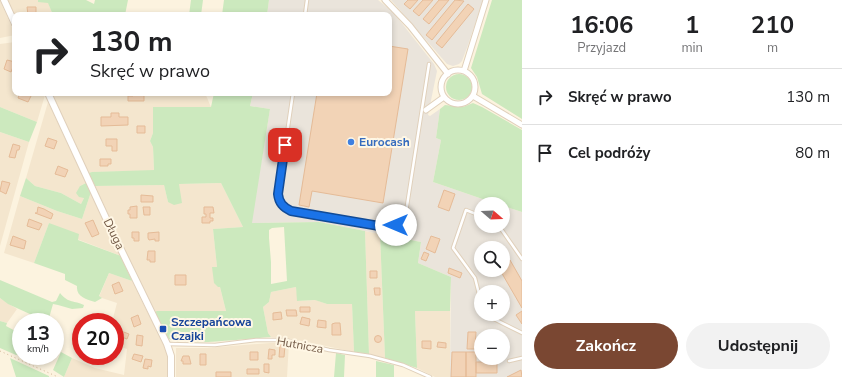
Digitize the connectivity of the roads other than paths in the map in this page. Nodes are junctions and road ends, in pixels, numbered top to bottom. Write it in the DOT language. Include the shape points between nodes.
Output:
graph roads {
  1 [pos="4,0"];
  2 [pos="307,0"];
  3 [pos="385,0"];
  4 [pos="486,0"];
  5 [pos="305,12"];
  6 [pos="12,17"];
  7 [pos="428,64"];
  8 [pos="464,71"];
  9 [pos="448,74"];
  10 [pos="49,96"];
  11 [pos="293,96"];
  12 [pos="473,96"];
  13 [pos="444,97"];
  14 [pos="424,110"];
  15 [pos="522,125"];
  16 [pos="474,213"];
  17 [pos="504,233"];
  18 [pos="522,259"];
  19 [pos="477,285"];
  20 [pos="498,321"];
  21 [pos="522,333"];
  22 [pos="167,344"];
  23 [pos="522,358"];
  24 [pos="510,361"];
  25 [pos="171,377"];
  26 [pos="430,377"];
  1 -- 6 [label="street"];
  2 -- 5 [label="lane"];
  3 -- 9 [label="street" via="414,30"];
  4 -- 8 [label="street"];
  7 -- 14 [label="lane"];
  8 -- 9 [label="street" via="458,70"];
  8 -- 12 [label="street" via="474,81"];
  9 -- 13 [label="street" via="442,82"];
  10 -- 22 [label="street, Długa"];
  11 -- 14 [label="lane" via="278,194 282,205 291,211 385,227 396,225 406,212"];
  12 -- 13 [label="street" via="459,104"];
  12 -- 15 [label="street"];
  13 -- 14 [label="street"];
  16 -- 19 [label="lane" via="466,210 453,248 475,278"];
  17 -- 18 [label="lane"];
  20 -- 21 [label="lane"];
  22 -- 25 [label="street, Długa" via="171,356"];
  22 -- 26 [label="lane, Hutnicza" via="215,346 256,340 285,340 370,356 403,365"];
  23 -- 24 [label="lane"];
}
